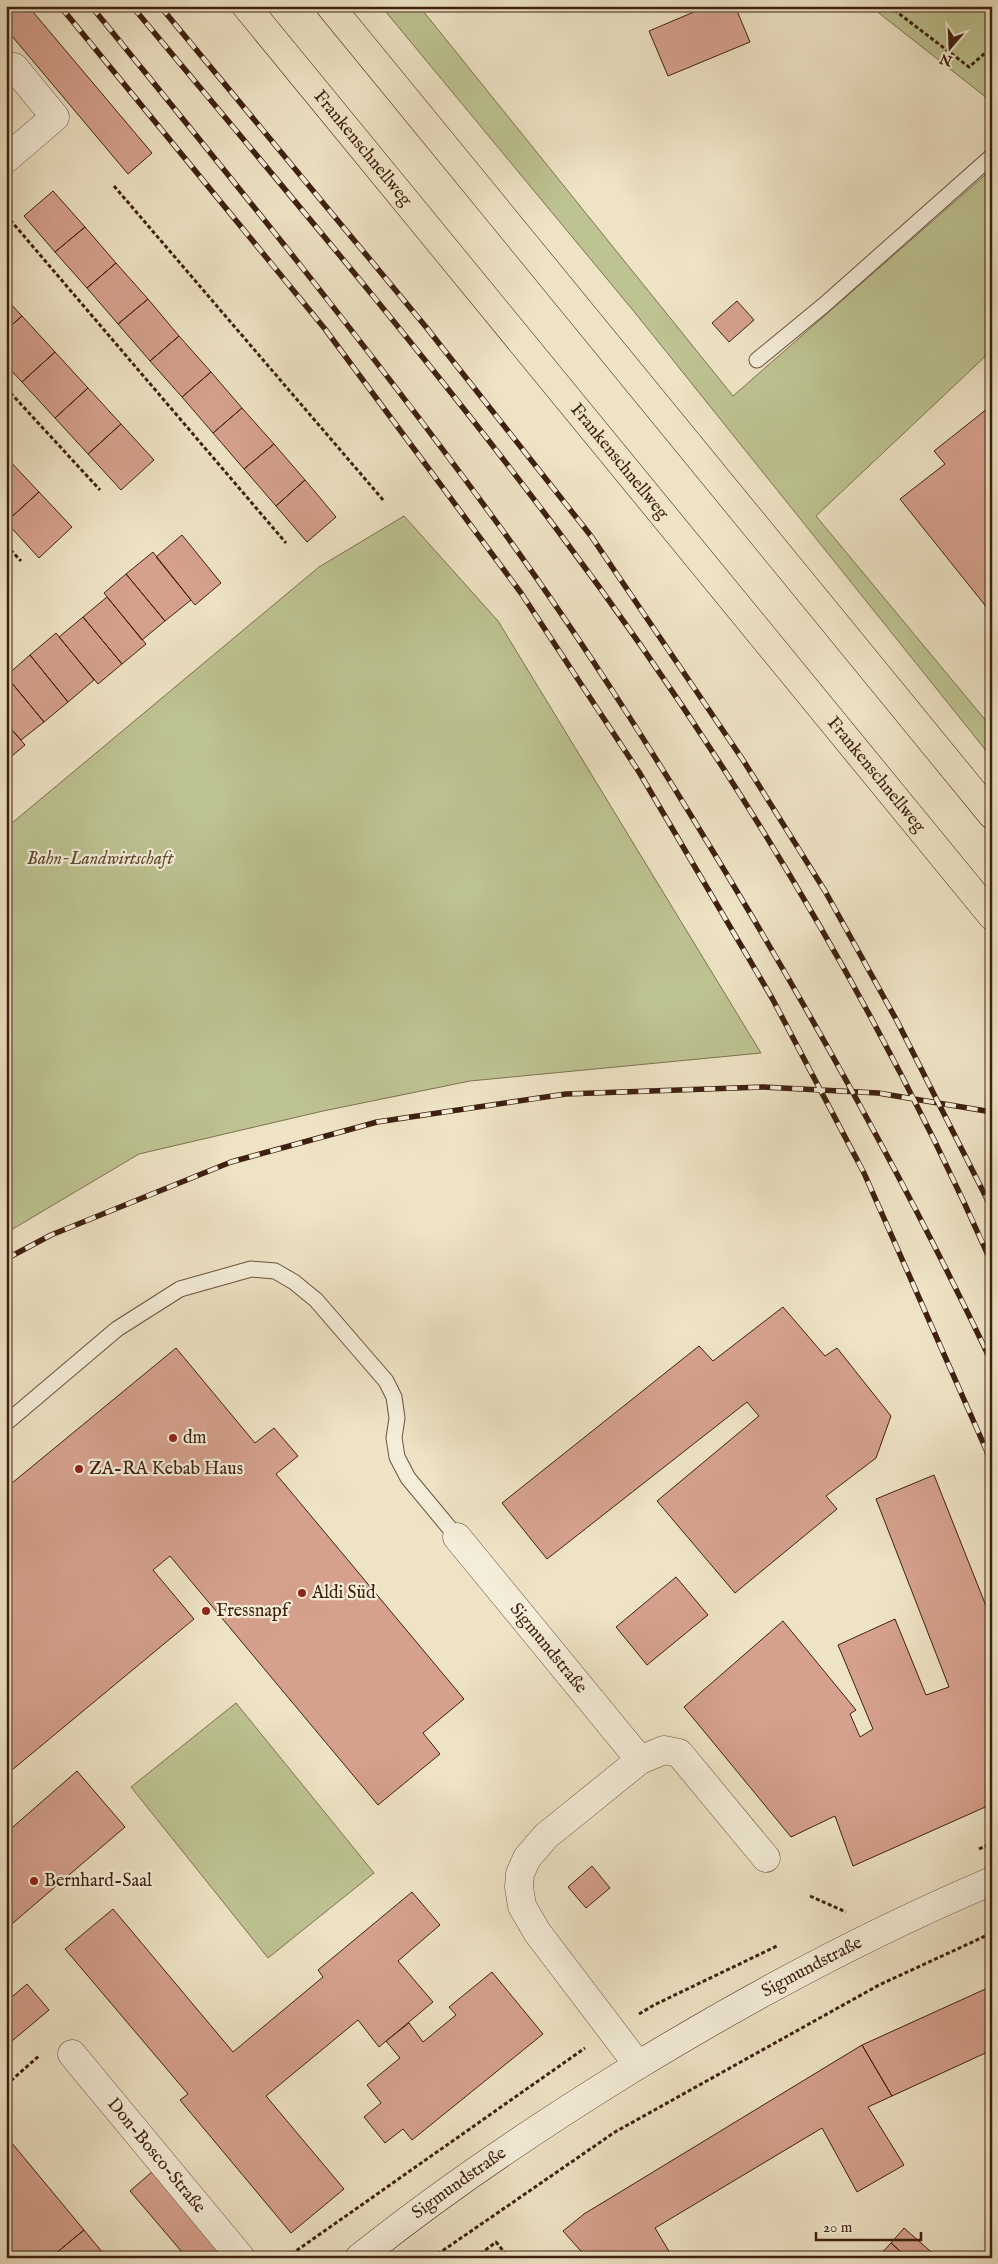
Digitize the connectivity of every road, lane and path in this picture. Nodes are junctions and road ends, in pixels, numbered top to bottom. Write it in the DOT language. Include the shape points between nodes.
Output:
graph roads {
  1 [pos="246,6"];
  2 [pos="330,6"];
  3 [pos="889,6"];
  4 [pos="992,47"];
  5 [pos="9,67"];
  6 [pos="992,156"];
  7 [pos="6,158"];
  8 [pos="114,186"];
  9 [pos="6,215"];
  10 [pos="757,360"];
  11 [pos="6,388"];
  12 [pos="100,490"];
  13 [pos="384,501"];
  14 [pos="286,542"];
  15 [pos="6,545"];
  16 [pos="21,561"];
  17 [pos="992,815"];
  18 [pos="992,916"];
  19 [pos="6,1422"];
  20 [pos="457,1537"];
  21 [pos="640,1760"];
  22 [pos="766,1858"];
  23 [pos="992,1881"];
  24 [pos="810,1896"];
  25 [pos="847,1913"];
  26 [pos="992,1933"];
  27 [pos="72,2054"];
  28 [pos="564,2062"];
  29 [pos="638,2065"];
  30 [pos="241,2258"];
  31 [pos="286,2258"];
  32 [pos="359,2258"];
  33 [pos="432,2258"];
  34 [pos="476,2258"];
  35 [pos="509,2258"];
  1 -- 18 [label="highway, Frankenschnellweg"];
  2 -- 17 [label="highway"];
  3 -- 4 [label="path" via="969,67"];
  5 -- 7 [label="street" via="55,117"];
  6 -- 10 [label="lane"];
  8 -- 13 [label="path"];
  9 -- 14 [label="path"];
  11 -- 12 [label="path"];
  15 -- 16 [label="path"];
  19 -- 20 [label="lane" via="117,1329 180,1288 251,1269 276,1271 316,1300 386,1381 394,1398 397,1418 396,1457 408,1478"];
  20 -- 21 [label="street, Sigmundstraße"];
  21 -- 22 [label="street" via="664,1750 679,1753"];
  21 -- 29 [label="street" via="546,1836 527,1858 519,1887 522,1906 537,1932"];
  23 -- 29 [label="street, Sigmundstraße" via="781,1983"];
  24 -- 25 [label="path"];
  26 -- 33 [label="path" via="879,1985 615,2132"];
  27 -- 30 [label="street, Don-Bosco-Straße"];
  28 -- 31 [label="path"];
  29 -- 32 [label="street, Sigmundstraße" via="503,2151"];
  34 -- 35 [label="path" via="496,2242"];
}
